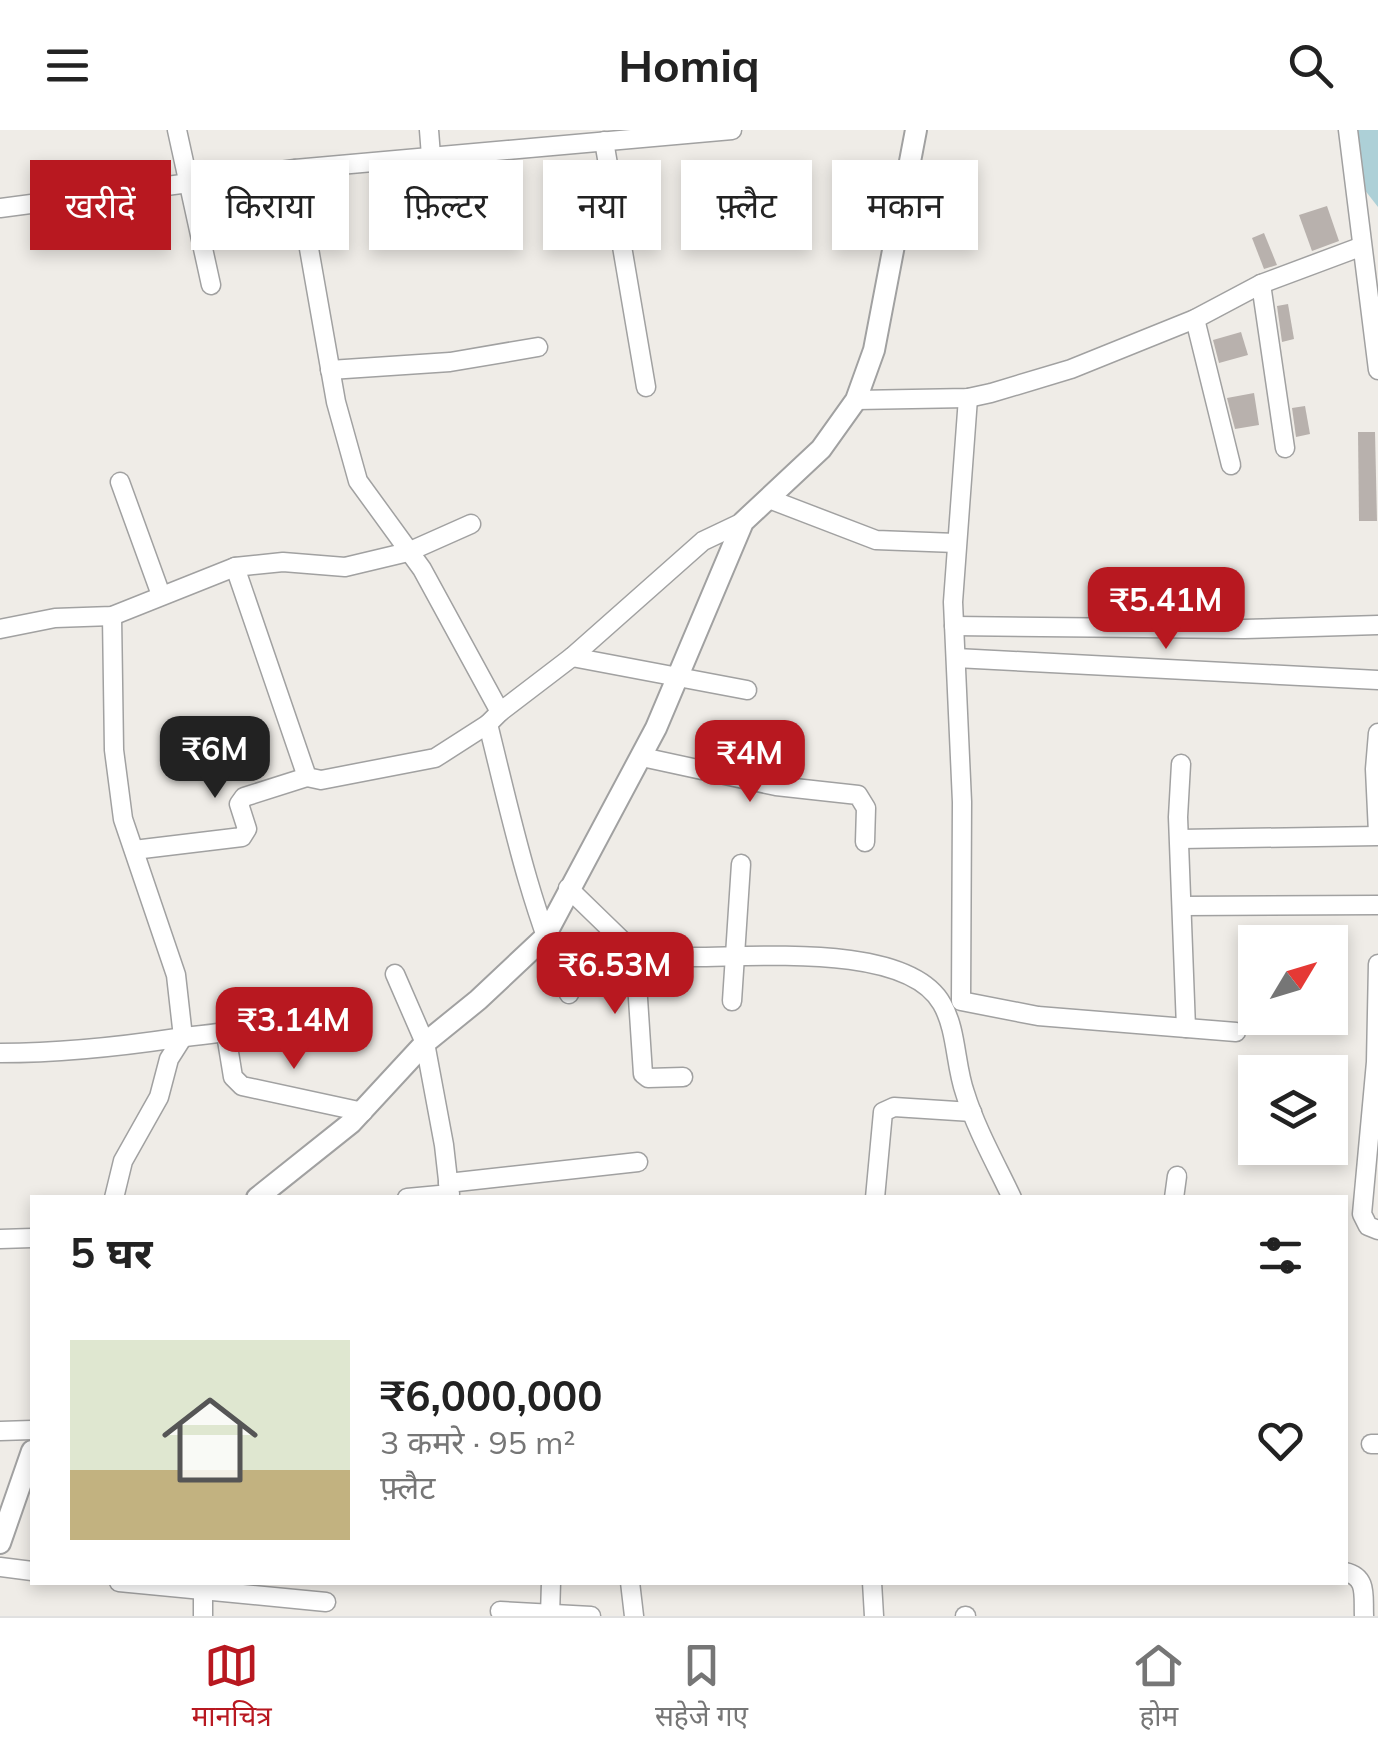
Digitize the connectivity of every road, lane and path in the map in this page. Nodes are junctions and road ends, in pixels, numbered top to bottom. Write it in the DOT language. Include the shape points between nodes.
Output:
graph roads {
  1 [pos="177,130"];
  2 [pos="429,130"];
  3 [pos="732,130"];
  4 [pos="916,130"];
  5 [pos="1348,130"];
  6 [pos="604,141"];
  7 [pos="432,156"];
  8 [pos="349,164"];
  9 [pos="191,181"];
  10 [pos="186,182"];
  11 [pos="0,208"];
  12 [pos="1360,248"];
  13 [pos="310,250"];
  14 [pos="211,284"];
  15 [pos="1261,284"];
  16 [pos="1195,319"];
  17 [pos="538,347"];
  18 [pos="330,370"];
  19 [pos="1378,370"];
  20 [pos="646,387"];
  21 [pos="968,398"];
  22 [pos="856,400"];
  23 [pos="1285,448"];
  24 [pos="1231,465"];
  25 [pos="120,482"];
  26 [pos="768,498"];
  27 [pos="743,522"];
  28 [pos="471,524"];
  29 [pos="956,544"];
  30 [pos="408,552"];
  31 [pos="236,567"];
  32 [pos="161,595"];
  33 [pos="112,616"];
  34 [pos="954,626"];
  35 [pos="1378,626"];
  36 [pos="0,629"];
  37 [pos="572,657"];
  38 [pos="956,658"];
  39 [pos="679,678"];
  40 [pos="1378,680"];
  41 [pos="747,690"];
  42 [pos="494,718"];
  43 [pos="1378,734"];
  44 [pos="642,757"];
  45 [pos="1181,764"];
  46 [pos="307,777"];
  47 [pos="1378,834"];
  48 [pos="1180,839"];
  49 [pos="866,842"];
  50 [pos="134,850"];
  51 [pos="741,864"];
  52 [pos="568,888"];
  53 [pos="1378,905"];
  54 [pos="1182,906"];
  55 [pos="544,938"];
  56 [pos="635,953"];
  57 [pos="736,954"];
  58 [pos="1378,964"];
  59 [pos="394,974"];
  60 [pos="569,994"];
  61 [pos="940,1001"];
  62 [pos="732,1002"];
  63 [pos="961,1002"];
  64 [pos="266,1018"];
  65 [pos="1186,1028"];
  66 [pos="1236,1032"];
  67 [pos="226,1034"];
  68 [pos="183,1037"];
  69 [pos="425,1043"];
  70 [pos="0,1053"];
  71 [pos="683,1077"];
  72 [pos="363,1112"];
  73 [pos="972,1112"];
  74 [pos="1373,1156"];
  75 [pos="638,1162"];
  76 [pos="1177,1176"];
  77 [pos="449,1192"];
  78 [pos="115,1195"];
  79 [pos="261,1195"];
  80 [pos="874,1195"];
  81 [pos="1011,1195"];
  82 [pos="1174,1195"];
  83 [pos="1378,1230"];
  84 [pos="30,1238"];
  85 [pos="0,1239"];
  86 [pos="30,1430"];
  87 [pos="0,1431"];
  88 [pos="30,1457"];
  89 [pos="0,1544"];
  90 [pos="0,1567"];
  91 [pos="30,1571"];
  92 [pos="1361,1578"];
  93 [pos="144,1585"];
  94 [pos="551,1585"];
  95 [pos="630,1585"];
  96 [pos="872,1585"];
  97 [pos="203,1592"];
  98 [pos="326,1602"];
  99 [pos="274,1607"];
  100 [pos="500,1611"];
  101 [pos="550,1614"];
  102 [pos="203,1616"];
  103 [pos="592,1616"];
  104 [pos="634,1616"];
  105 [pos="874,1616"];
  106 [pos="1364,1616"];
  1 -- 10 [label="street"];
  2 -- 7 [label="street"];
  3 -- 6 [label="street"];
  4 -- 22 [label="street" via="874,350"];
  5 -- 12 [label="street"];
  6 -- 7 [label="street"];
  6 -- 20 [label="street"];
  7 -- 8 [label="street"];
  9 -- 10 [label="street"];
  10 -- 11 [label="street"];
  10 -- 14 [label="street"];
  12 -- 15 [label="street"];
  12 -- 19 [label="street"];
  13 -- 18 [label="street"];
  15 -- 16 [label="street"];
  15 -- 23 [label="street"];
  16 -- 21 [label="street" via="1070,369"];
  16 -- 24 [label="street"];
  17 -- 18 [label="street" via="450,362"];
  18 -- 30 [label="street" via="358,482"];
  21 -- 22 [label="street"];
  21 -- 29 [label="street"];
  22 -- 26 [label="street" via="821,450"];
  25 -- 32 [label="street"];
  26 -- 27 [label="street"];
  26 -- 29 [label="street" via="876,540"];
  27 -- 37 [label="street" via="704,541"];
  27 -- 39 [label="street"];
  28 -- 30 [label="street"];
  29 -- 34 [label="street"];
  30 -- 31 [label="street" via="345,568 283,562"];
  30 -- 42 [label="street"];
  31 -- 32 [label="street"];
  31 -- 46 [label="street"];
  32 -- 33 [label="street"];
  33 -- 36 [label="street"];
  33 -- 50 [label="street" via="114,750"];
  34 -- 35 [label="street"];
  34 -- 38 [label="street"];
  37 -- 39 [label="street"];
  37 -- 42 [label="street"];
  38 -- 40 [label="street"];
  38 -- 63 [label="street"];
  39 -- 41 [label="street"];
  39 -- 44 [label="street"];
  42 -- 46 [label="street" via="450,751 419,763"];
  42 -- 55 [label="street" via="515,842"];
  43 -- 47 [label="street"];
  44 -- 49 [label="street" via="776,786 858,795 866,808"];
  44 -- 52 [label="street"];
  45 -- 48 [label="street"];
  46 -- 50 [label="street" via="244,797 242,837"];
  47 -- 48 [label="street"];
  48 -- 54 [label="street"];
  50 -- 68 [label="street" via="176,975"];
  51 -- 57 [label="street"];
  52 -- 55 [label="street"];
  52 -- 56 [label="street"];
  53 -- 54 [label="street"];
  54 -- 65 [label="street"];
  55 -- 60 [label="street"];
  55 -- 69 [label="street"];
  56 -- 57 [label="street"];
  56 -- 71 [label="street" via="642,1074"];
  57 -- 61 [label="street" via="872,965 906,977"];
  57 -- 62 [label="street"];
  58 -- 74 [label="street"];
  59 -- 69 [label="street"];
  61 -- 63 [label="street"];
  61 -- 73 [label="street"];
  63 -- 65 [label="street" via="1052,1018"];
  64 -- 67 [label="street"];
  65 -- 66 [label="street"];
  67 -- 68 [label="street"];
  67 -- 72 [label="street" via="242,1086"];
  68 -- 70 [label="street" via="85,1051"];
  68 -- 78 [label="street" via="123,1160"];
  69 -- 72 [label="street"];
  69 -- 77 [label="street"];
  72 -- 79 [label="street"];
  73 -- 80 [label="street" via="887,1109"];
  73 -- 81 [label="street"];
  74 -- 83 [label="street" via="1362,1214"];
  75 -- 77 [label="street"];
  76 -- 82 [label="street"];
  84 -- 85 [label="street"];
  86 -- 87 [label="street"];
  88 -- 89 [label="street"];
  90 -- 91 [label="street"];
  92 -- 106 [label="street"];
  93 -- 97 [label="street"];
  94 -- 101 [label="street"];
  95 -- 104 [label="street"];
  96 -- 105 [label="street"];
  97 -- 99 [label="street"];
  97 -- 102 [label="street"];
  98 -- 99 [label="street"];
  100 -- 101 [label="street"];
  101 -- 103 [label="street"];
}
